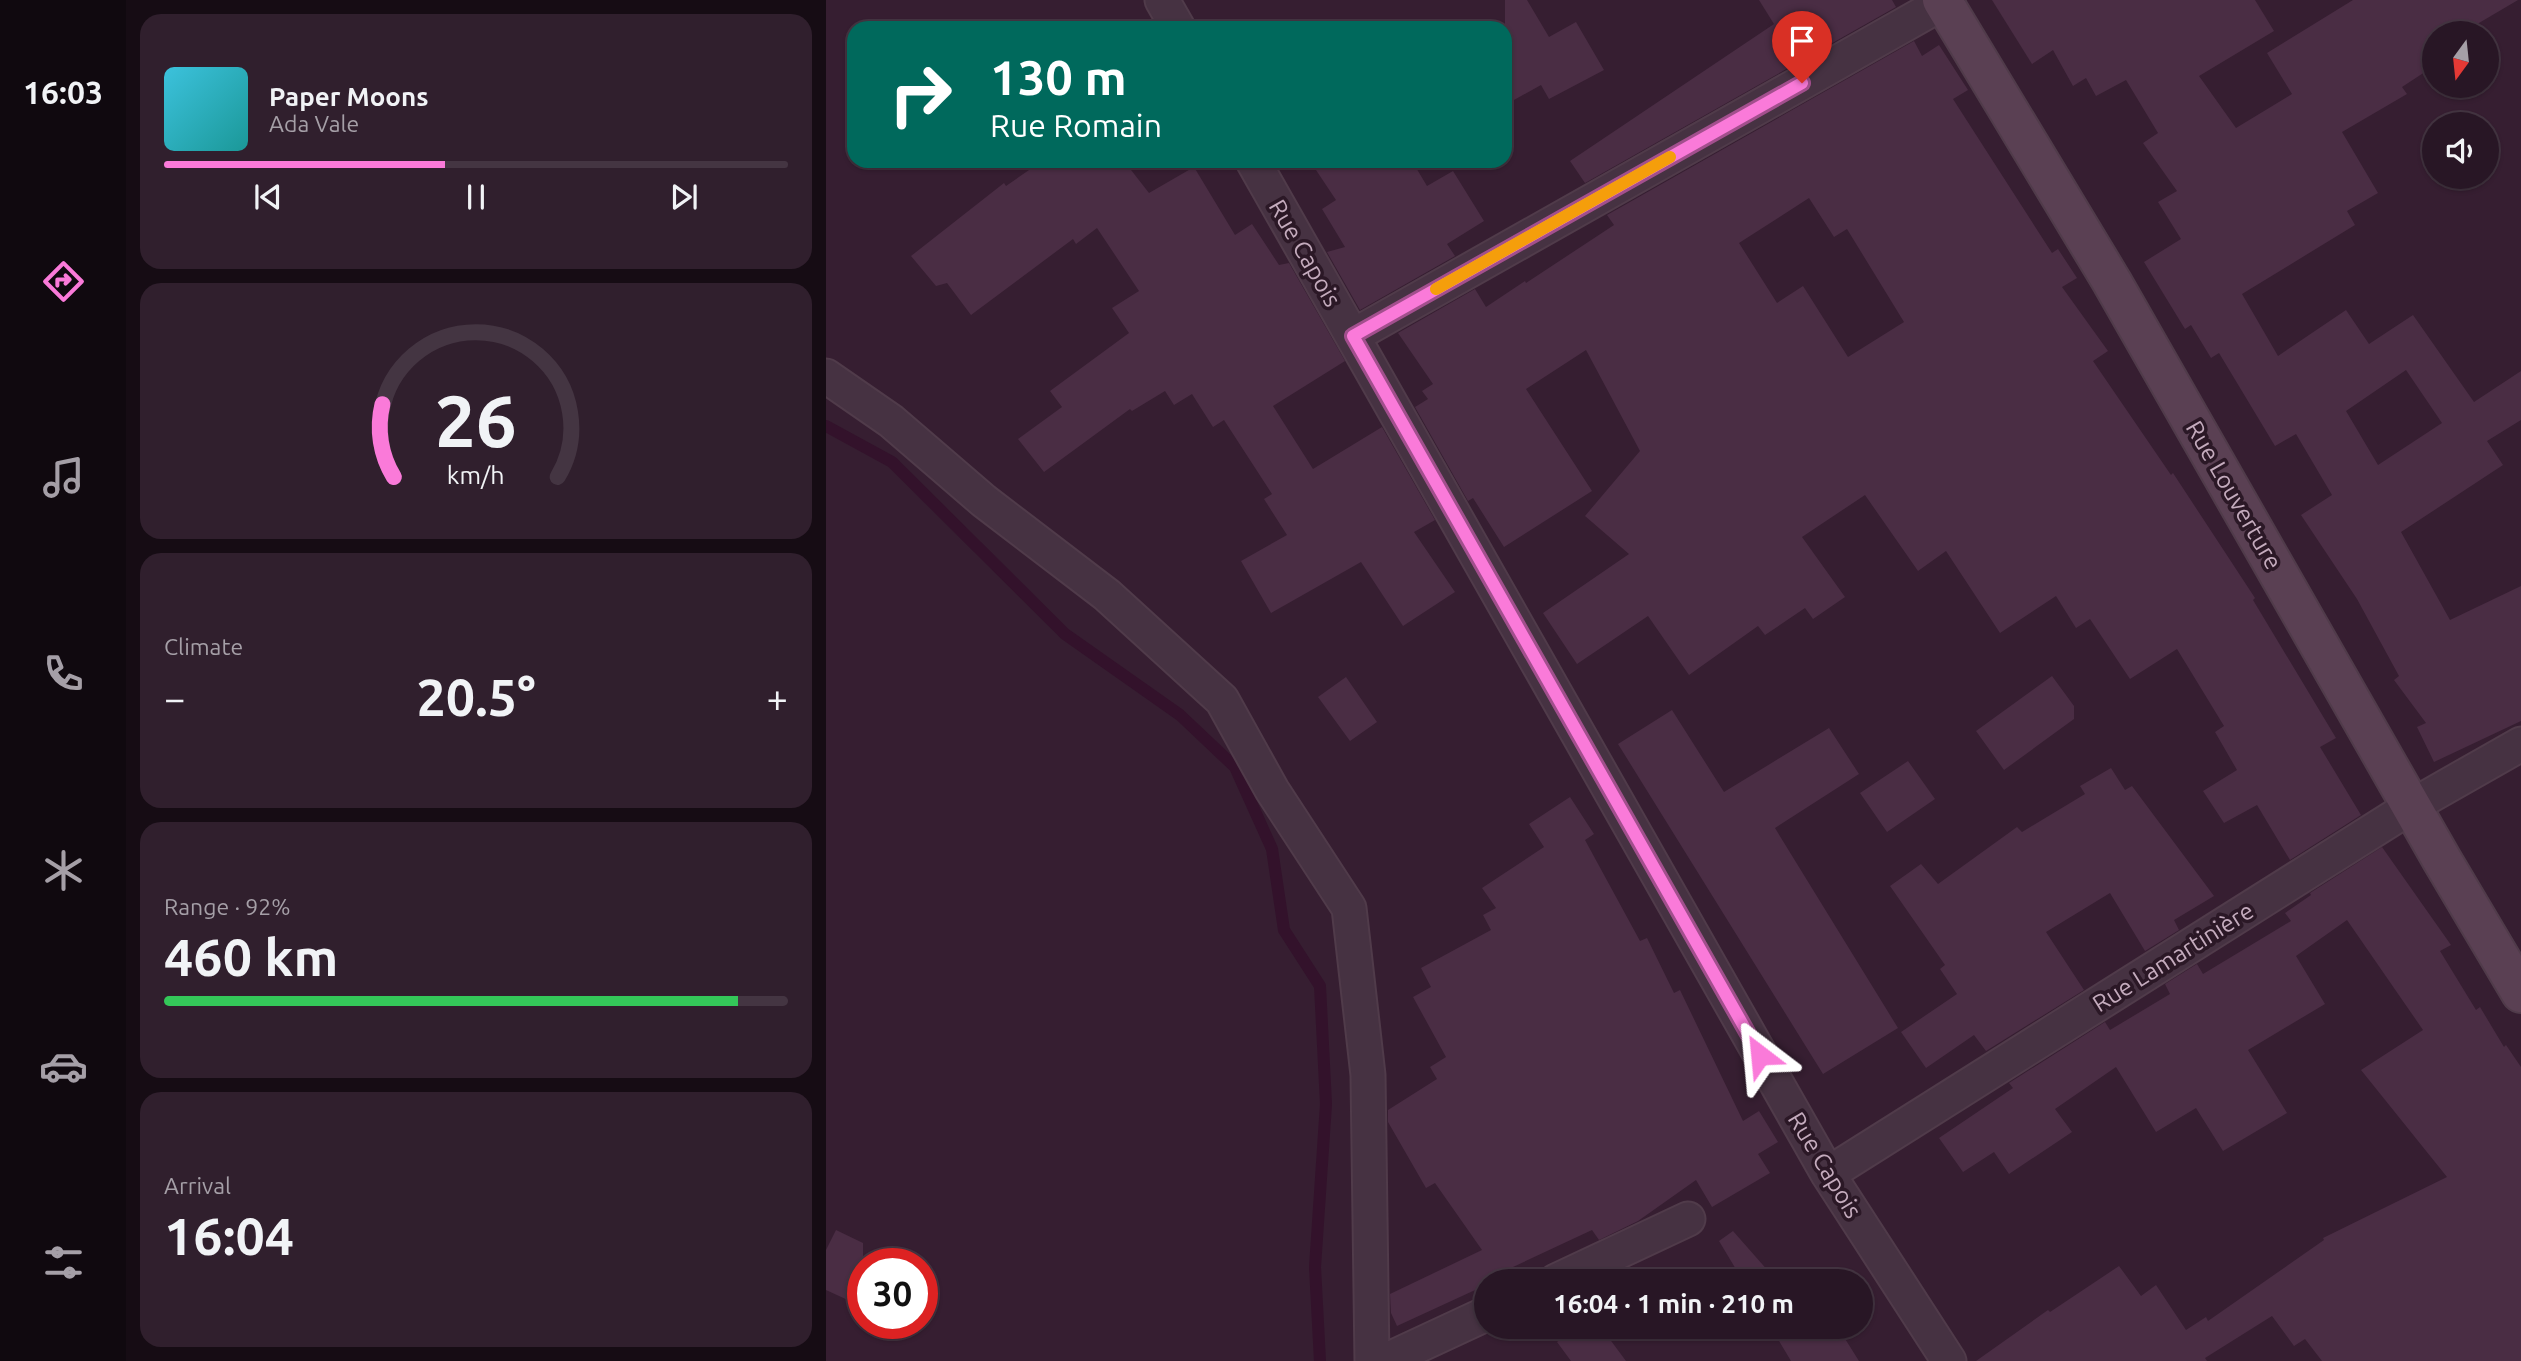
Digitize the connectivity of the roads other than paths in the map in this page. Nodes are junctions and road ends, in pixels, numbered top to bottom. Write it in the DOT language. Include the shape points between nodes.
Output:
graph roads {
  1 [pos="1162,0"];
  2 [pos="1944,1"];
  3 [pos="1174,21"];
  4 [pos="1257,168"];
  5 [pos="1353,336"];
  6 [pos="826,376"];
  7 [pos="2521,744"];
  8 [pos="2412,806"];
  9 [pos="2521,993"];
  10 [pos="1828,1174"];
  11 [pos="1688,1219"];
  12 [pos="1582,1269"];
  13 [pos="1474,1320"];
  14 [pos="1372,1361"];
  15 [pos="1385,1361"];
  16 [pos="1949,1361"];
  1 -- 3 [label="street"];
  2 -- 5 [label="street"];
  2 -- 8 [label="main road, Rue Louverture" via="2112,282"];
  4 -- 5 [label="street, Rue Capois"];
  5 -- 10 [label="street, Rue Capois"];
  6 -- 14 [label="street" via="891,421 984,501 1107,595 1222,701 1272,790 1349,908 1368,1075"];
  7 -- 8 [label="street, Rue Lamartinière"];
  8 -- 9 [label="main road, Rue Louverture"];
  8 -- 10 [label="street, Rue Lamartinière"];
  10 -- 16 [label="street, Rue Capois"];
  11 -- 12 [label="street"];
  13 -- 15 [label="street"];
}
